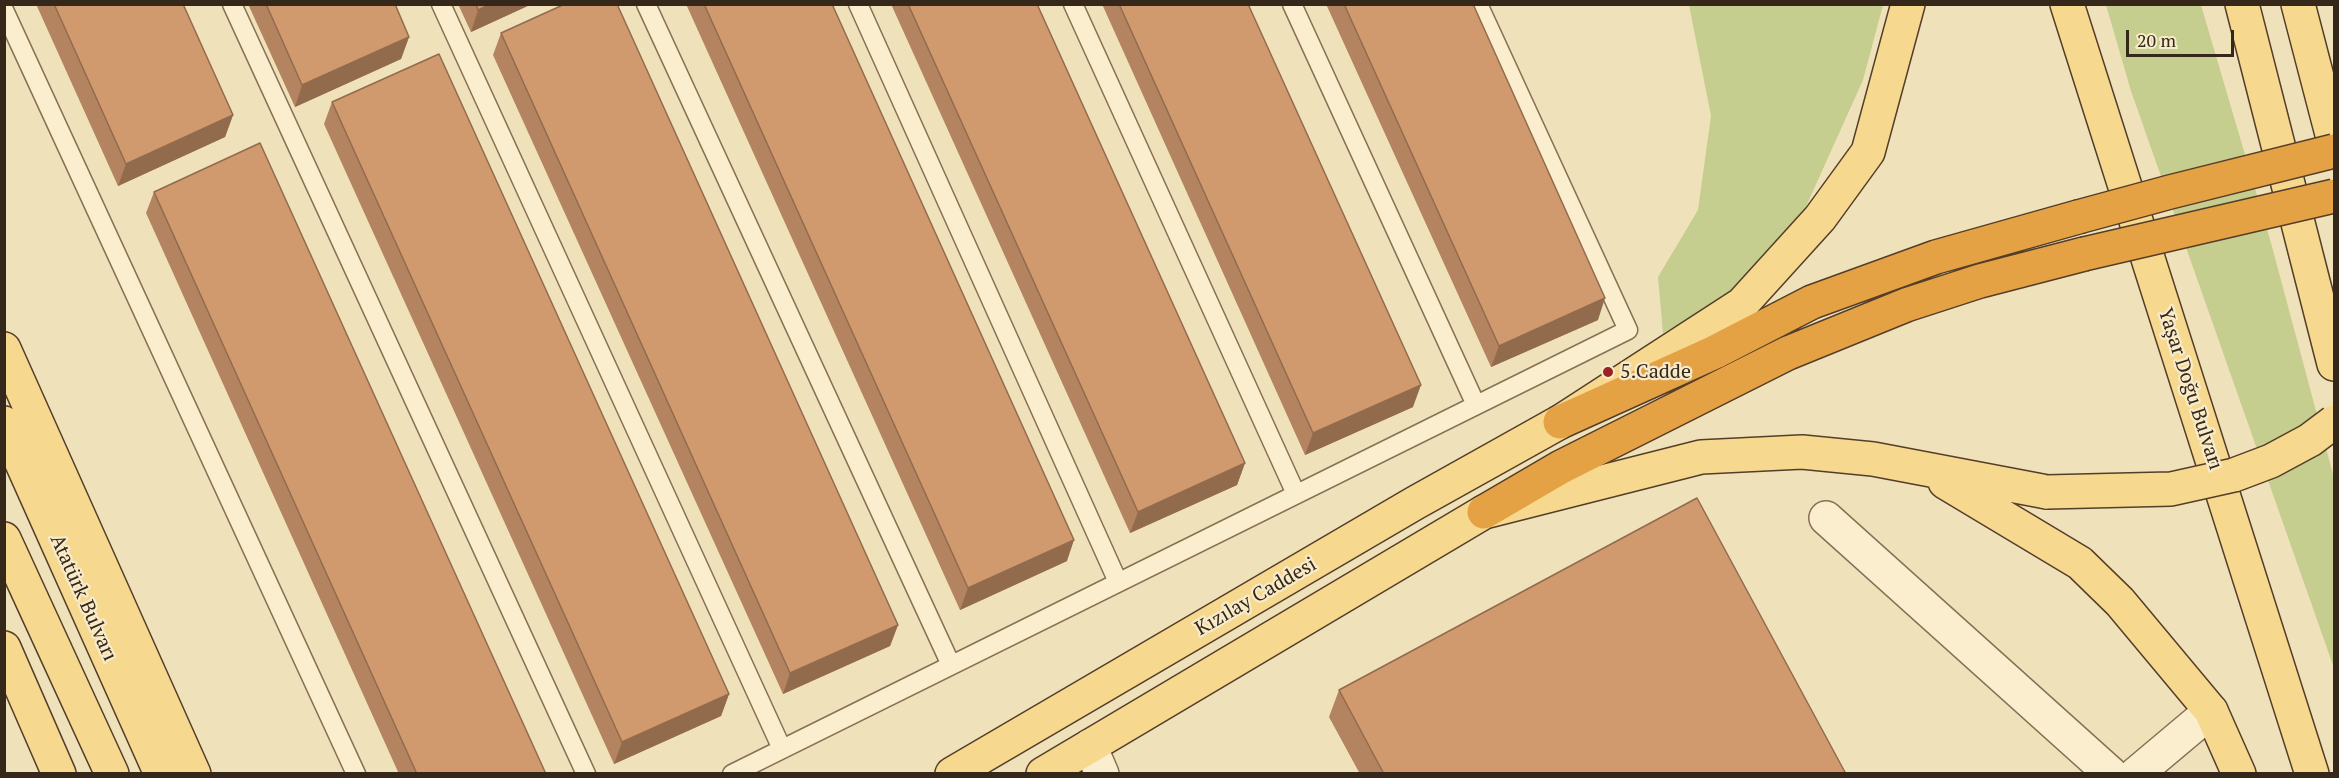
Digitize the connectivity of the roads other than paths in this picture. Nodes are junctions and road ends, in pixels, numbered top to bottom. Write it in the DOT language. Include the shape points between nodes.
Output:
graph roads {
  1 [pos="232,4"];
  2 [pos="441,4"];
  3 [pos="646,4"];
  4 [pos="858,4"];
  5 [pos="1074,4"];
  6 [pos="1292,4"];
  7 [pos="1478,4"];
  8 [pos="1908,4"];
  9 [pos="2067,4"];
  10 [pos="2242,4"];
  11 [pos="2298,4"];
  12 [pos="4,10"];
  13 [pos="2334,142"];
  14 [pos="2334,151"];
  15 [pos="2334,196"];
  16 [pos="4,349"];
  17 [pos="2334,364"];
  18 [pos="1476,405"];
  19 [pos="1560,422"];
  20 [pos="2334,422"];
  21 [pos="4,423"];
  22 [pos="1923,469"];
  23 [pos="1296,494"];
  24 [pos="1484,512"];
  25 [pos="1826,518"];
  26 [pos="4,539"];
  27 [pos="1119,582"];
  28 [pos="4,648"];
  29 [pos="951,665"];
  30 [pos="2211,711"];
  31 [pos="782,749"];
  32 [pos="1096,760"];
  33 [pos="59,774"];
  34 [pos="112,774"];
  35 [pos="161,774"];
  36 [pos="194,774"];
  37 [pos="356,774"];
  38 [pos="586,774"];
  39 [pos="732,774"];
  40 [pos="952,774"];
  41 [pos="1042,774"];
  42 [pos="2110,774"];
  43 [pos="2136,774"];
  44 [pos="2239,774"];
  45 [pos="2312,774"];
  1 -- 38 [label="lane"];
  2 -- 31 [label="lane"];
  3 -- 29 [label="lane"];
  4 -- 27 [label="lane"];
  5 -- 23 [label="lane"];
  6 -- 18 [label="lane"];
  7 -- 18 [label="lane" via="1628,330"];
  8 -- 19 [label="main road, Kızılay Caddesi" via="1868,152 1820,218 1742,304"];
  9 -- 45 [label="main road, Yaşar Doğu Bulvarı"];
  10 -- 17 [label="main road"];
  11 -- 13 [label="main road"];
  12 -- 37 [label="lane"];
  14 -- 19 [label="highway, bridge" via="1936,257 1812,302"];
  15 -- 24 [label="highway, bridge" via="1980,280 1906,305 1788,353 1571,462"];
  16 -- 36 [label="main road"];
  18 -- 23 [label="lane"];
  19 -- 40 [label="main road, Kızılay Caddesi"];
  20 -- 22 [label="main road, bridge" via="2271,461 2234,475 2171,489 2048,492"];
  21 -- 35 [label="main road, Atatürk Bulvarı"];
  22 -- 24 [label="main road" via="1802,452 1701,457"];
  22 -- 30 [label="main road" via="2080,563 2120,602"];
  23 -- 27 [label="lane"];
  24 -- 32 [label="main road"];
  25 -- 42 [label="street"];
  26 -- 34 [label="main road"];
  27 -- 29 [label="lane"];
  28 -- 33 [label="main road"];
  29 -- 31 [label="lane"];
  30 -- 43 [label="street"];
  30 -- 44 [label="main road"];
  31 -- 39 [label="lane"];
  32 -- 41 [label="main road"];
}
